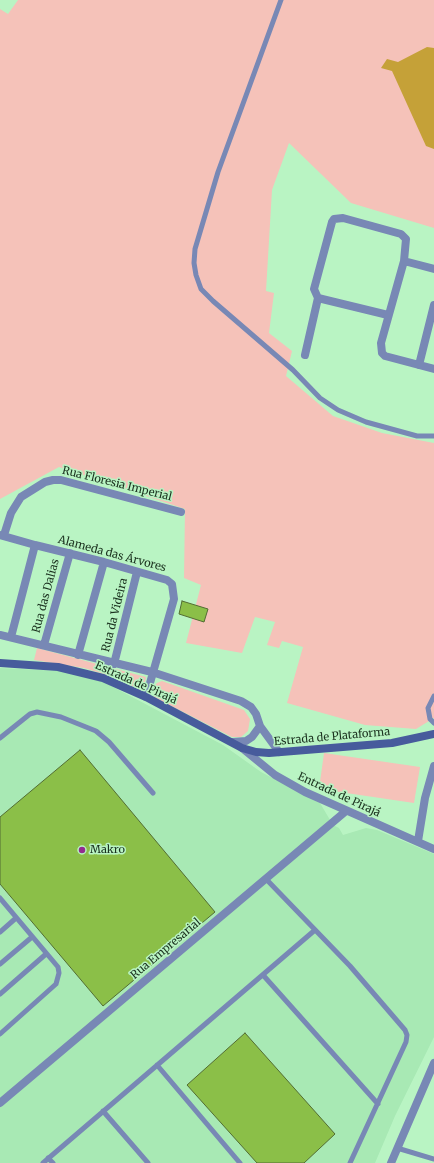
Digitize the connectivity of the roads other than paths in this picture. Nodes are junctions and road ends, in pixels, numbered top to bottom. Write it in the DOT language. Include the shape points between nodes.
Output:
graph roads {
  1 [pos="281,0"];
  2 [pos="404,261"];
  3 [pos="434,269"];
  4 [pos="318,298"];
  5 [pos="434,305"];
  6 [pos="388,315"];
  7 [pos="305,355"];
  8 [pos="419,365"];
  9 [pos="434,369"];
  10 [pos="434,436"];
  11 [pos="181,512"];
  12 [pos="2,535"];
  13 [pos="35,545"];
  14 [pos="70,553"];
  15 [pos="104,562"];
  16 [pos="137,572"];
  17 [pos="0,635"];
  18 [pos="11,637"];
  19 [pos="44,646"];
  20 [pos="78,655"];
  21 [pos="0,663"];
  22 [pos="114,664"];
  23 [pos="152,672"];
  24 [pos="434,696"];
  25 [pos="146,697"];
  26 [pos="434,722"];
  27 [pos="260,726"];
  28 [pos="434,734"];
  29 [pos="0,738"];
  30 [pos="233,742"];
  31 [pos="242,748"];
  32 [pos="279,752"];
  33 [pos="434,766"];
  34 [pos="153,793"];
  35 [pos="346,811"];
  36 [pos="418,841"];
  37 [pos="434,849"];
  38 [pos="266,879"];
  39 [pos="0,898"];
  40 [pos="2,906"];
  41 [pos="16,918"];
  42 [pos="315,930"];
  43 [pos="0,932"];
  44 [pos="32,937"];
  45 [pos="46,954"];
  46 [pos="0,964"];
  47 [pos="263,974"];
  48 [pos="0,994"];
  49 [pos="0,1034"];
  50 [pos="434,1063"];
  51 [pos="157,1065"];
  52 [pos="0,1103"];
  53 [pos="378,1104"];
  54 [pos="103,1111"];
  55 [pos="397,1148"];
  56 [pos="48,1158"];
  57 [pos="434,1159"];
  58 [pos="43,1163"];
  59 [pos="53,1163"];
  60 [pos="148,1163"];
  61 [pos="240,1163"];
  62 [pos="350,1163"];
  63 [pos="391,1163"];
  1 -- 10 [label="lane" via="218,172 195,249 196,275 201,289 213,301 326,402 366,422 417,436"];
  2 -- 3 [label="street"];
  2 -- 4 [label="street" via="404,236 343,218 334,219 314,289"];
  2 -- 6 [label="street"];
  4 -- 6 [label="street"];
  4 -- 7 [label="street"];
  5 -- 8 [label="street"];
  6 -- 8 [label="street" via="381,342 382,353"];
  8 -- 9 [label="street"];
  11 -- 12 [label="street, Rua Floresia Imperial" via="53,480 45,482 20,498"];
  12 -- 13 [label="street, Alameda das Árvores"];
  13 -- 14 [label="street, Alameda das Árvores"];
  13 -- 18 [label="street"];
  14 -- 15 [label="street, Alameda das Árvores"];
  14 -- 19 [label="street, Rua das Dalias"];
  15 -- 16 [label="street, Alameda das Árvores"];
  15 -- 20 [label="street"];
  16 -- 22 [label="street, Rua da Videira"];
  16 -- 23 [label="street, Alameda das Árvores" via="167,580 172,584 174,599"];
  17 -- 18 [label="street"];
  18 -- 19 [label="street"];
  19 -- 20 [label="street"];
  20 -- 22 [label="street"];
  21 -- 25 [label="main road, Estrada de Pirajá" via="58,667 81,672 103,678"];
  22 -- 23 [label="street"];
  23 -- 25 [label="street, Alameda das Árvores"];
  23 -- 27 [label="street" via="241,701 251,707"];
  24 -- 26 [label="lane" via="428,708 430,719"];
  25 -- 30 [label="main road, Estrada de Pirajá"];
  27 -- 30 [label="street" via="246,741"];
  27 -- 32 [label="street"];
  28 -- 32 [label="main road, Estrada de Plataforma" via="392,743"];
  29 -- 34 [label="lane" via="30,714 37,712 61,717 96,731 109,742"];
  30 -- 31 [label="main road, Estrada de Plataforma"];
  31 -- 32 [label="main road, Estrada de Plataforma" via="258,752"];
  31 -- 35 [label="street, Entrada de Pirajá" via="288,783"];
  33 -- 36 [label="street"];
  35 -- 36 [label="street, Entrada de Pirajá"];
  35 -- 38 [label="street, Rua Empresarial"];
  36 -- 37 [label="street, Entrada de Pirajá"];
  38 -- 42 [label="lane"];
  38 -- 52 [label="street, Rua Empresarial"];
  39 -- 40 [label="lane"];
  40 -- 41 [label="lane"];
  41 -- 43 [label="lane"];
  41 -- 44 [label="lane"];
  42 -- 47 [label="lane"];
  42 -- 53 [label="lane" via="405,1030 406,1042"];
  44 -- 45 [label="lane"];
  44 -- 46 [label="lane"];
  45 -- 48 [label="lane"];
  45 -- 49 [label="lane" via="58,968 56,984"];
  47 -- 51 [label="lane"];
  47 -- 53 [label="lane"];
  50 -- 55 [label="street"];
  51 -- 54 [label="lane"];
  51 -- 61 [label="lane"];
  53 -- 62 [label="lane"];
  54 -- 56 [label="lane"];
  54 -- 60 [label="lane"];
  55 -- 57 [label="lane"];
  55 -- 63 [label="street"];
  56 -- 58 [label="lane"];
  56 -- 59 [label="lane"];
}
